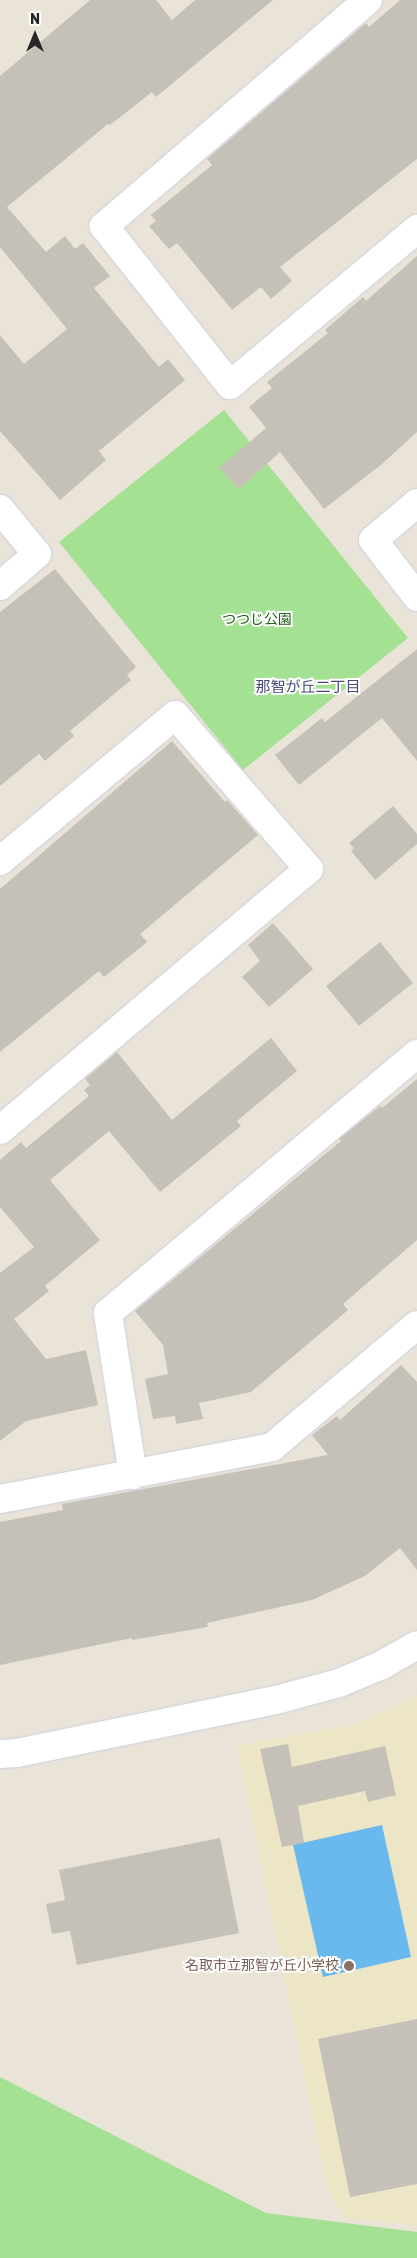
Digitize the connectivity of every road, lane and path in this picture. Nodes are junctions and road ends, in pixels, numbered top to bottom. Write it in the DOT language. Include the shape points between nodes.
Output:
graph roads {
  1 [pos="352,5"];
  2 [pos="417,229"];
  3 [pos="417,503"];
  4 [pos="0,509"];
  5 [pos="0,586"];
  6 [pos="417,597"];
  7 [pos="0,861"];
  8 [pos="417,1054"];
  9 [pos="0,1130"];
  10 [pos="414,1333"];
  11 [pos="133,1475"];
  12 [pos="0,1498"];
  13 [pos="417,1645"];
  14 [pos="0,1754"];
  1 -- 2 [label="street" via="104,226 230,386"];
  3 -- 6 [label="street" via="373,540"];
  4 -- 5 [label="street" via="37,554"];
  7 -- 9 [label="street" via="175,715 309,869"];
  8 -- 11 [label="street" via="108,1313"];
  10 -- 11 [label="street" via="272,1446"];
  11 -- 12 [label="street"];
  13 -- 14 [label="street" via="382,1665 339,1683 276,1700"];
}
